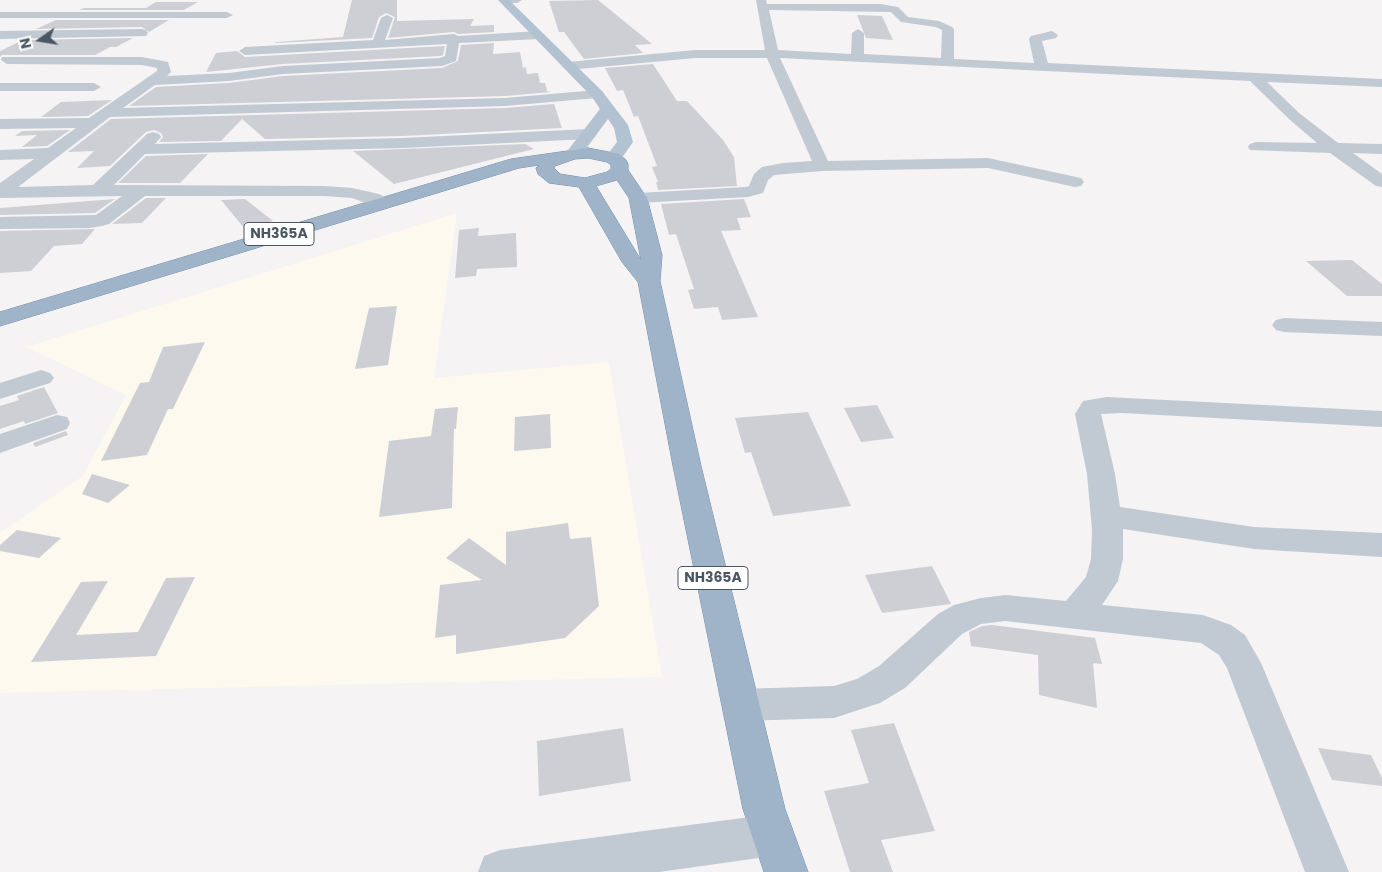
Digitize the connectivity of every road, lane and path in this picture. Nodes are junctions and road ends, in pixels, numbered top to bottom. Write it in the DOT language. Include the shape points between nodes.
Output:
graph roads {
  1 [pos="504,0"];
  2 [pos="517,0"];
  3 [pos="119,4"];
  4 [pos="761,4"];
  5 [pos="888,4"];
  6 [pos="0,15"];
  7 [pos="96,15"];
  8 [pos="227,15"];
  9 [pos="523,19"];
  10 [pos="503,20"];
  11 [pos="388,23"];
  12 [pos="153,33"];
  13 [pos="858,33"];
  14 [pos="0,35"];
  15 [pos="56,35"];
  16 [pos="539,35"];
  17 [pos="1052,35"];
  18 [pos="454,38"];
  19 [pos="378,43"];
  20 [pos="36,45"];
  21 [pos="245,50"];
  22 [pos="772,54"];
  23 [pos="2,58"];
  24 [pos="857,58"];
  25 [pos="947,62"];
  26 [pos="568,66"];
  27 [pos="1042,67"];
  28 [pos="1255,78"];
  29 [pos="152,81"];
  30 [pos="1357,82"];
  31 [pos="1382,83"];
  32 [pos="0,87"];
  33 [pos="94,87"];
  34 [pos="597,94"];
  35 [pos="1376,97"];
  36 [pos="608,109"];
  37 [pos="179,111"];
  38 [pos="106,113"];
  39 [pos="93,123"];
  40 [pos="0,124"];
  41 [pos="590,134"];
  42 [pos="1256,147"];
  43 [pos="140,149"];
  44 [pos="1335,149"];
  45 [pos="1382,149"];
  46 [pos="52,154"];
  47 [pos="0,155"];
  48 [pos="566,156"];
  49 [pos="616,164"];
  50 [pos="822,166"];
  51 [pos="547,174"];
  52 [pos="1075,182"];
  53 [pos="1382,182"];
  54 [pos="585,183"];
  55 [pos="98,190"];
  56 [pos="141,190"];
  57 [pos="0,192"];
  58 [pos="638,198"];
  59 [pos="382,203"];
  60 [pos="0,223"];
  61 [pos="649,281"];
  62 [pos="0,319"];
  63 [pos="1284,325"];
  64 [pos="1382,329"];
  65 [pos="0,332"];
  66 [pos="41,378"];
  67 [pos="0,391"];
  68 [pos="1382,418"];
  69 [pos="57,424"];
  70 [pos="0,444"];
  71 [pos="1106,516"];
  72 [pos="1382,545"];
  73 [pos="1075,615"];
  74 [pos="741,705"];
  75 [pos="780,854"];
  76 [pos="500,872"];
  77 [pos="1327,872"];
  1 -- 2 [label="street"];
  1 -- 9 [label="main road"];
  3 -- 7 [label="street"];
  4 -- 5 [label="street"];
  4 -- 22 [label="street"];
  5 -- 25 [label="street" via="905,20 939,24 948,29"];
  6 -- 7 [label="street"];
  7 -- 8 [label="street"];
  7 -- 15 [label="street"];
  9 -- 10 [label="street"];
  9 -- 16 [label="main road"];
  11 -- 19 [label="street"];
  12 -- 15 [label="street"];
  13 -- 24 [label="street"];
  14 -- 15 [label="street"];
  15 -- 20 [label="street"];
  16 -- 18 [label="street"];
  16 -- 26 [label="main road"];
  17 -- 27 [label="street" via="1035,39"];
  18 -- 19 [label="street"];
  18 -- 29 [label="street" via="451,58 442,62"];
  19 -- 21 [label="street"];
  22 -- 24 [label="street"];
  22 -- 26 [label="street" via="695,54"];
  22 -- 50 [label="street"];
  23 -- 29 [label="street" via="142,61 163,65 164,72"];
  24 -- 25 [label="street"];
  25 -- 27 [label="street"];
  26 -- 34 [label="main road"];
  27 -- 28 [label="street"];
  28 -- 30 [label="street"];
  28 -- 44 [label="street" via="1294,116"];
  29 -- 38 [label="street"];
  30 -- 31 [label="street"];
  30 -- 35 [label="street"];
  32 -- 33 [label="street"];
  34 -- 36 [label="main road"];
  34 -- 37 [label="street" via="505,102"];
  36 -- 41 [label="main road"];
  36 -- 49 [label="main road" via="622,128 625,142"];
  37 -- 38 [label="street"];
  37 -- 43 [label="street"];
  38 -- 39 [label="street"];
  39 -- 40 [label="street"];
  39 -- 46 [label="street"];
  41 -- 43 [label="street" via="403,143"];
  41 -- 48 [label="main road"];
  42 -- 44 [label="street"];
  43 -- 55 [label="street"];
  44 -- 45 [label="street"];
  44 -- 53 [label="street"];
  46 -- 47 [label="street"];
  46 -- 57 [label="street"];
  48 -- 49 [label="highway, NH365A" via="595,154"];
  48 -- 51 [label="highway" via="549,162 545,168"];
  48 -- 59 [label="highway, NH365A" via="518,164"];
  49 -- 54 [label="highway" via="607,178"];
  49 -- 58 [label="highway, NH365A"];
  50 -- 52 [label="street" via="988,163"];
  50 -- 58 [label="street" via="768,171 760,178 757,189 748,192"];
  51 -- 54 [label="highway" via="562,181"];
  51 -- 65 [label="highway, NH365A" via="321,232"];
  54 -- 61 [label="highway" via="632,262"];
  55 -- 56 [label="street"];
  55 -- 57 [label="street"];
  56 -- 59 [label="street" via="324,190 352,193"];
  56 -- 60 [label="street" via="102,220"];
  58 -- 61 [label="highway, NH365A" via="652,255"];
  59 -- 62 [label="highway, NH365A"];
  61 -- 74 [label="highway, NH365A"];
  63 -- 64 [label="street"];
  66 -- 67 [label="street"];
  68 -- 71 [label="street" via="1122,405 1092,408 1088,414"];
  69 -- 70 [label="street"];
  71 -- 72 [label="street" via="1254,538"];
  71 -- 73 [label="street" via="1107,559 1101,581"];
  73 -- 74 [label="street" via="1005,608 966,614 950,624 892,677 868,692 834,702"];
  73 -- 77 [label="street" via="1203,629 1220,635 1232,645 1243,663"];
  74 -- 75 [label="highway, NH365A" via="764,808"];
  75 -- 76 [label="street"];
}
